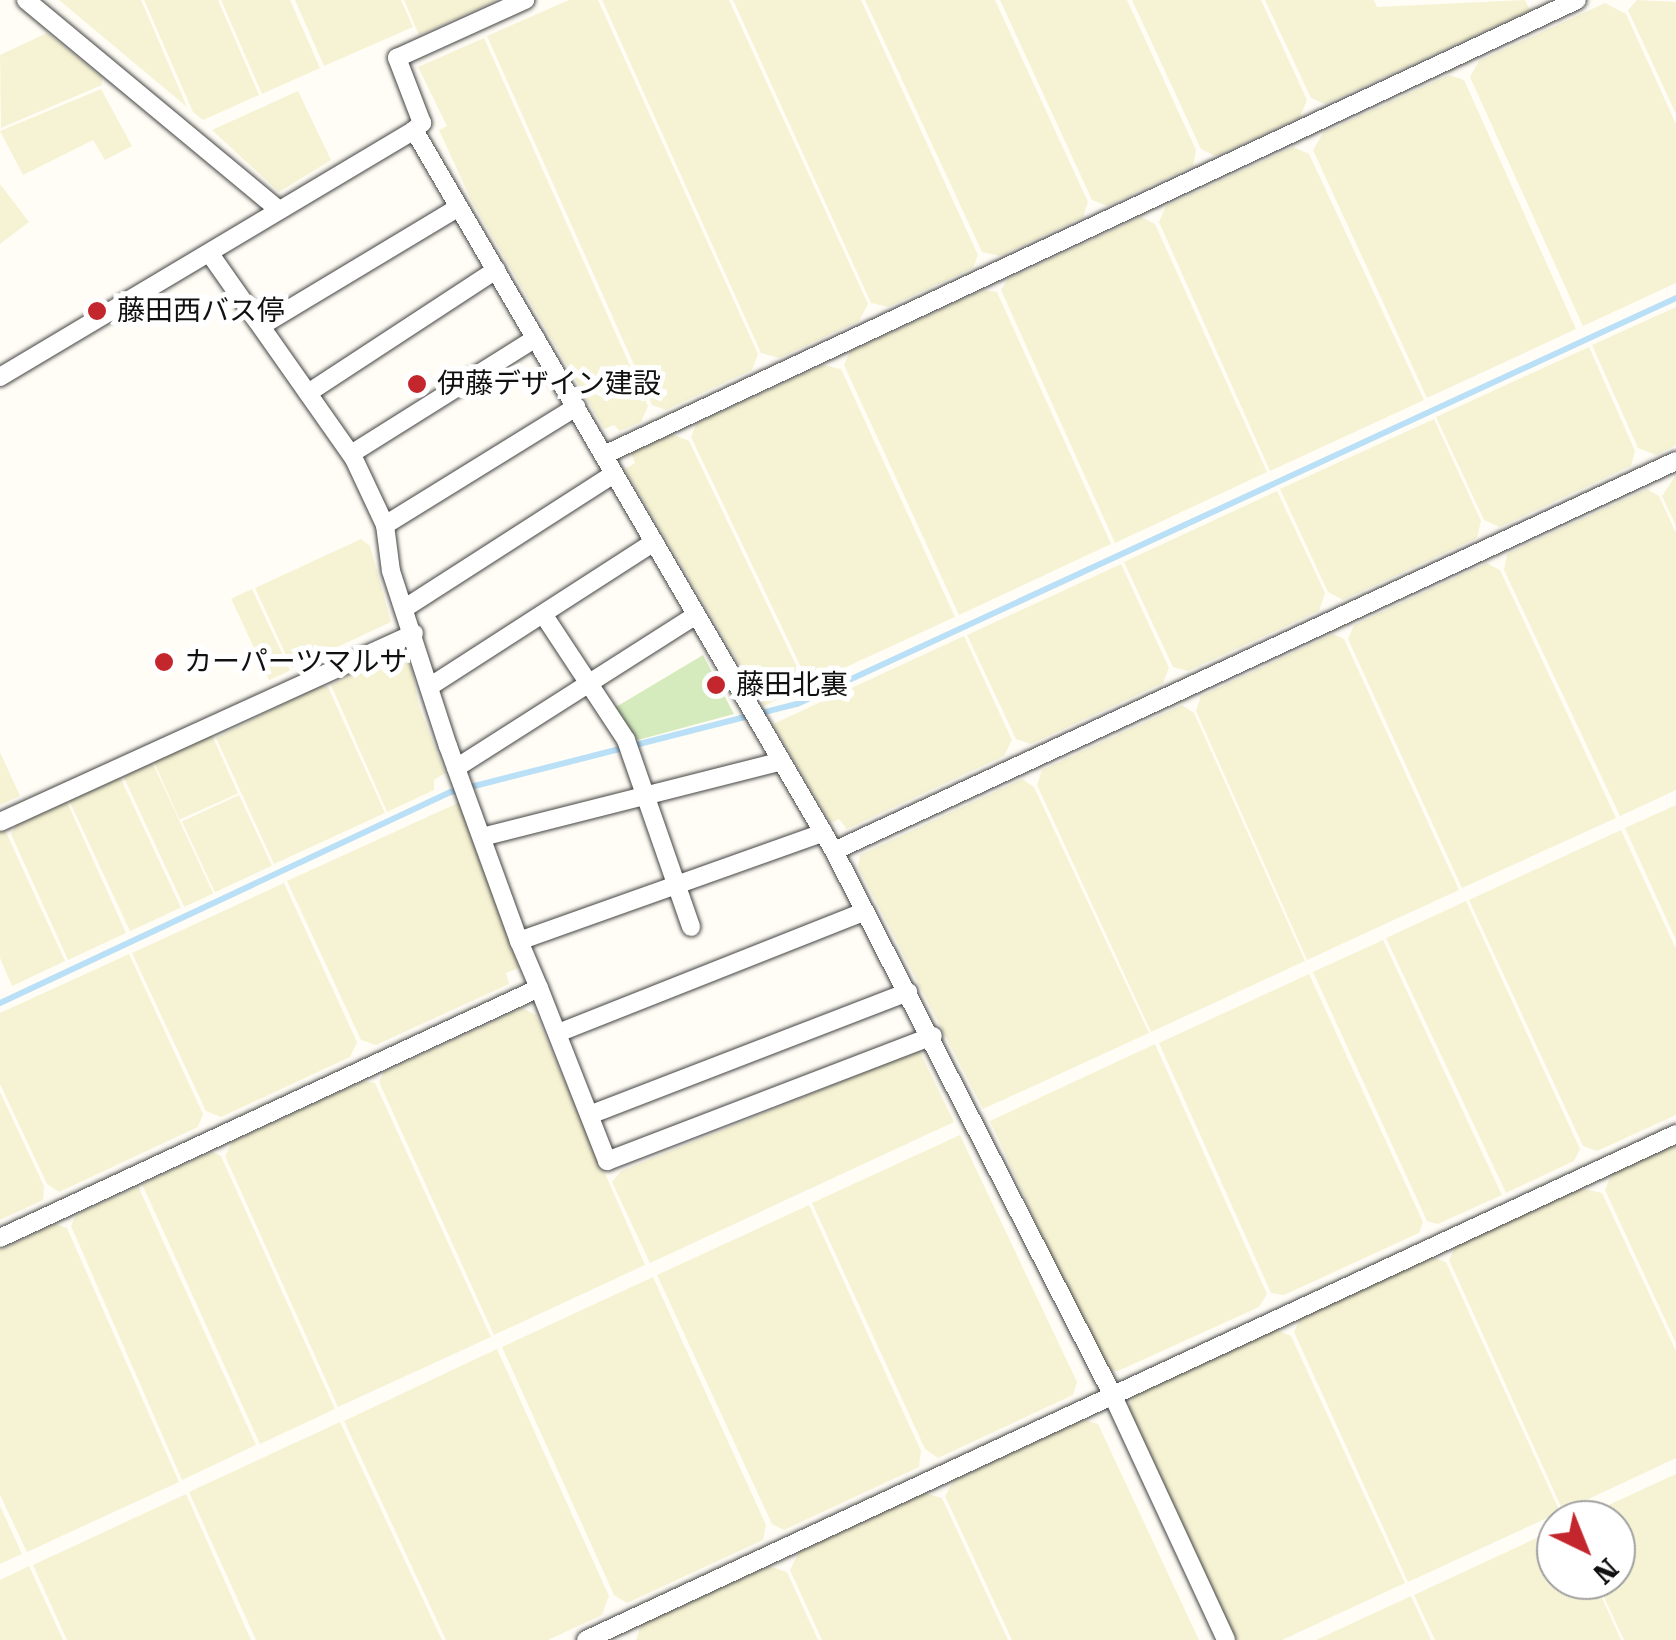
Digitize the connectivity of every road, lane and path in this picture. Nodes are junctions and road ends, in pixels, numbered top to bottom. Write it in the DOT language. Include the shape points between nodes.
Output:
graph roads {
  1 [pos="26,0"];
  2 [pos="525,0"];
  3 [pos="1577,0"];
  4 [pos="414,130"];
  5 [pos="459,207"];
  6 [pos="278,209"];
  7 [pos="210,254"];
  8 [pos="496,270"];
  9 [pos="261,326"];
  10 [pos="536,338"];
  11 [pos="0,377"];
  12 [pos="308,393"];
  13 [pos="576,407"];
  14 [pos="350,454"];
  15 [pos="604,455"];
  16 [pos="1676,462"];
  17 [pos="614,474"];
  18 [pos="385,525"];
  19 [pos="654,542"];
  20 [pos="405,608"];
  21 [pos="543,614"];
  22 [pos="696,615"];
  23 [pos="414,634"];
  24 [pos="586,681"];
  25 [pos="429,687"];
  26 [pos="782,762"];
  27 [pos="462,784"];
  28 [pos="647,796"];
  29 [pos="0,822"];
  30 [pos="823,833"];
  31 [pos="482,838"];
  32 [pos="834,851"];
  33 [pos="678,884"];
  34 [pos="861,913"];
  35 [pos="690,928"];
  36 [pos="519,940"];
  37 [pos="539,988"];
  38 [pos="908,992"];
  39 [pos="558,1034"];
  40 [pos="933,1036"];
  41 [pos="592,1114"];
  42 [pos="1676,1134"];
  43 [pos="0,1238"];
  44 [pos="1112,1394"];
  45 [pos="586,1640"];
  46 [pos="1226,1640"];
  1 -- 6 [label="street"];
  2 -- 4 [label="street" via="397,58 422,123"];
  3 -- 15 [label="street"];
  4 -- 5 [label="street"];
  4 -- 6 [label="street"];
  5 -- 8 [label="street"];
  5 -- 9 [label="street"];
  6 -- 7 [label="street"];
  7 -- 9 [label="street"];
  7 -- 11 [label="street"];
  8 -- 10 [label="street"];
  8 -- 12 [label="street"];
  9 -- 12 [label="street"];
  10 -- 13 [label="street"];
  10 -- 14 [label="street"];
  12 -- 14 [label="street"];
  13 -- 15 [label="street"];
  13 -- 18 [label="street"];
  14 -- 18 [label="street"];
  15 -- 17 [label="street"];
  16 -- 32 [label="street"];
  17 -- 19 [label="street"];
  17 -- 20 [label="street"];
  18 -- 20 [label="street"];
  19 -- 21 [label="street"];
  19 -- 22 [label="street"];
  20 -- 23 [label="street"];
  21 -- 24 [label="street"];
  21 -- 25 [label="street"];
  22 -- 24 [label="street"];
  22 -- 26 [label="street"];
  23 -- 25 [label="street"];
  23 -- 29 [label="street"];
  24 -- 27 [label="street"];
  24 -- 28 [label="street" via="630,749"];
  25 -- 27 [label="street"];
  26 -- 28 [label="street"];
  26 -- 30 [label="street"];
  27 -- 31 [label="street"];
  28 -- 31 [label="street"];
  28 -- 33 [label="street"];
  30 -- 32 [label="street"];
  30 -- 33 [label="street"];
  31 -- 36 [label="street"];
  32 -- 34 [label="street"];
  33 -- 35 [label="street"];
  33 -- 36 [label="street"];
  34 -- 38 [label="street"];
  34 -- 39 [label="street"];
  36 -- 37 [label="street"];
  37 -- 39 [label="street"];
  37 -- 43 [label="street"];
  38 -- 40 [label="street"];
  38 -- 41 [label="street"];
  39 -- 41 [label="street"];
  40 -- 41 [label="street" via="607,1161"];
  40 -- 44 [label="street"];
  42 -- 44 [label="street"];
  44 -- 45 [label="street"];
  44 -- 46 [label="street"];
}
